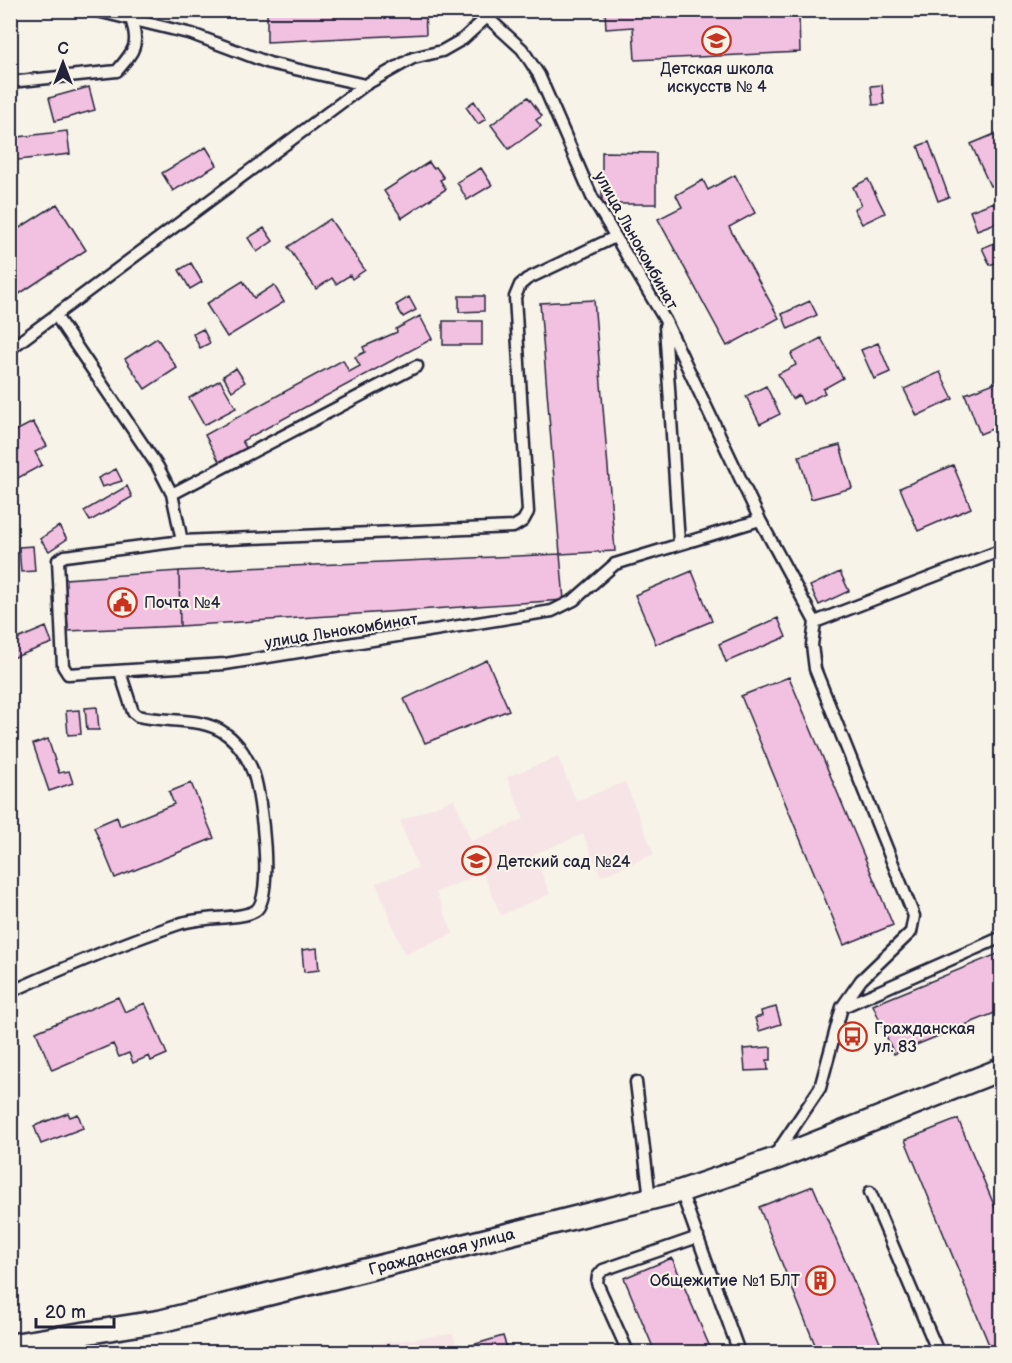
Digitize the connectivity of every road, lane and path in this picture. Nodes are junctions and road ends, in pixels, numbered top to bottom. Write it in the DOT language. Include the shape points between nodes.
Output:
graph roads {
  1 [pos="93,10"];
  2 [pos="487,14"];
  3 [pos="131,19"];
  4 [pos="10,82"];
  5 [pos="365,85"];
  6 [pos="615,237"];
  7 [pos="56,316"];
  8 [pos="665,320"];
  9 [pos="10,349"];
  10 [pos="417,366"];
  11 [pos="171,494"];
  12 [pos="760,520"];
  13 [pos="182,541"];
  14 [pos="679,543"];
  15 [pos="1002,550"];
  16 [pos="815,622"];
  17 [pos="120,672"];
  18 [pos="1002,937"];
  19 [pos="10,992"];
  20 [pos="842,1007"];
  21 [pos="1002,1069"];
  22 [pos="636,1082"];
  23 [pos="772,1160"];
  24 [pos="681,1191"];
  25 [pos="870,1192"];
  26 [pos="650,1199"];
  27 [pos="698,1237"];
  28 [pos="10,1345"];
  29 [pos="628,1353"];
  30 [pos="740,1353"];
  31 [pos="938,1353"];
  1 -- 3 [label="lane"];
  2 -- 5 [label="lane, улица Льнокомбинат" via="463,39 442,51 413,58"];
  2 -- 6 [label="lane, улица Льнокомбинат" via="522,49 539,75 592,197"];
  3 -- 4 [label="lane" via="137,37 133,53 117,71"];
  3 -- 5 [label="lane" via="192,34 269,63"];
  5 -- 7 [label="lane, улица Льнокомбинат"];
  6 -- 8 [label="lane, улица Льнокомбинат"];
  6 -- 13 [label="lane" via="527,279 515,297 528,512 523,521 513,527"];
  7 -- 9 [label="lane, улица Льнокомбинат"];
  7 -- 11 [label="lane" via="158,467"];
  8 -- 12 [label="lane, улица Льнокомбинат"];
  8 -- 14 [label="lane"];
  10 -- 11 [label="lane"];
  11 -- 13 [label="lane"];
  12 -- 14 [label="lane, улица Льнокомбинат"];
  12 -- 16 [label="lane, улица Льнокомбинат"];
  13 -- 17 [label="lane, улица Льнокомбинат" via="58,560 64,669 68,674"];
  14 -- 17 [label="lane, улица Льнокомбинат" via="615,564 574,600 552,611 225,664"];
  15 -- 16 [label="lane"];
  16 -- 20 [label="lane" via="815,669 914,916 911,932 861,980"];
  17 -- 19 [label="lane" via="138,716 215,727 240,748 254,774 260,803 266,883 262,904 247,914 181,923 78,961"];
  18 -- 20 [label="lane"];
  20 -- 23 [label="lane" via="820,1089"];
  21 -- 23 [label="street, Гражданская улица"];
  22 -- 26 [label="lane"];
  23 -- 24 [label="street, Гражданская улица"];
  24 -- 26 [label="street, Гражданская улица"];
  24 -- 27 [label="lane"];
  25 -- 31 [label="lane"];
  26 -- 28 [label="street, Гражданская улица" via="161,1321"];
  27 -- 29 [label="lane" via="603,1270 598,1276 597,1283"];
  27 -- 30 [label="lane"];
}
